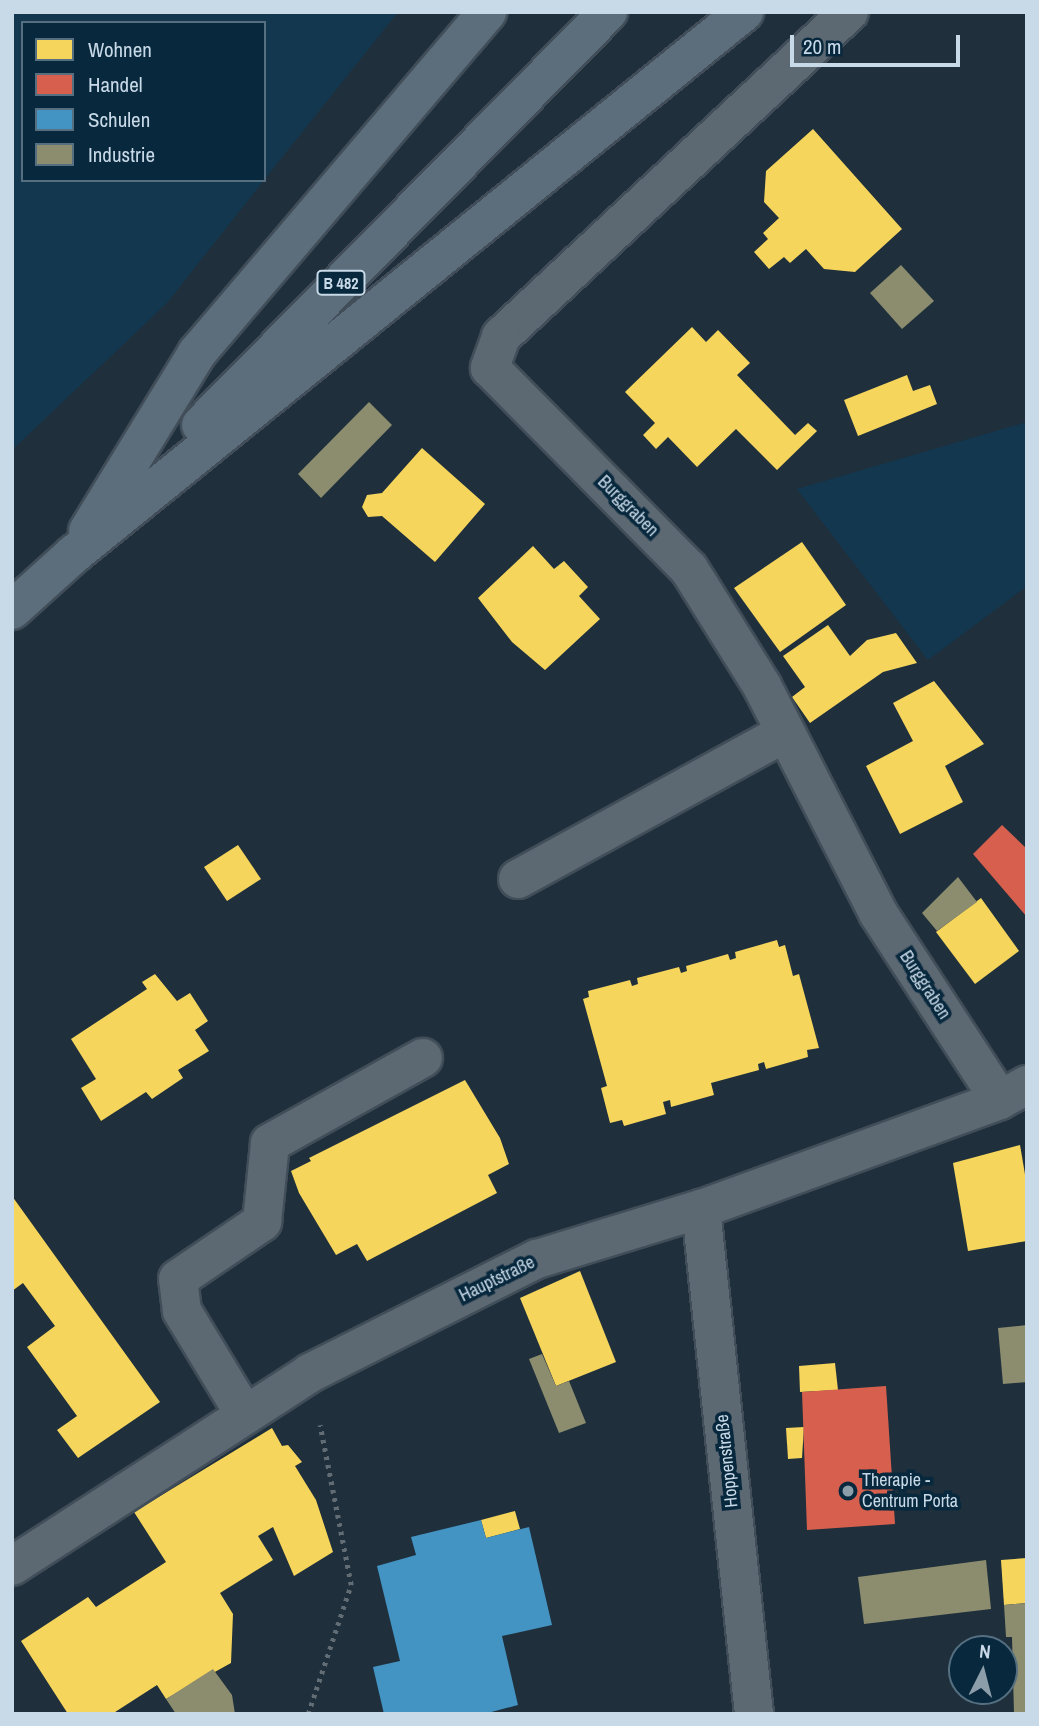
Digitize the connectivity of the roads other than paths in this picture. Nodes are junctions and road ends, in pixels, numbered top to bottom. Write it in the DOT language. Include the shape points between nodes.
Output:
graph roads {
  1 [pos="487,12"];
  2 [pos="608,12"];
  3 [pos="744,12"];
  4 [pos="849,12"];
  5 [pos="74,554"];
  6 [pos="12,610"];
  7 [pos="786,733"];
  8 [pos="518,879"];
  9 [pos="423,1058"];
  10 [pos="1013,1093"];
  11 [pos="701,1209"];
  12 [pos="245,1415"];
  13 [pos="12,1566"];
  14 [pos="754,1714"];
  1 -- 5 [label="main road" via="197,353"];
  2 -- 5 [label="main road, B 482"];
  3 -- 5 [label="main road"];
  4 -- 7 [label="street, Burggraben" via="501,337 490,368 690,569"];
  5 -- 6 [label="main road, B 482"];
  7 -- 8 [label="street"];
  7 -- 10 [label="street, Burggraben" via="878,913"];
  9 -- 12 [label="street" via="270,1143 262,1222 178,1279 182,1311"];
  10 -- 11 [label="street, Hauptstraße"];
  11 -- 12 [label="street, Hauptstraße" via="537,1258 310,1373"];
  11 -- 14 [label="street, Hoppenstraße"];
  12 -- 13 [label="street, Hauptstraße"];
}
